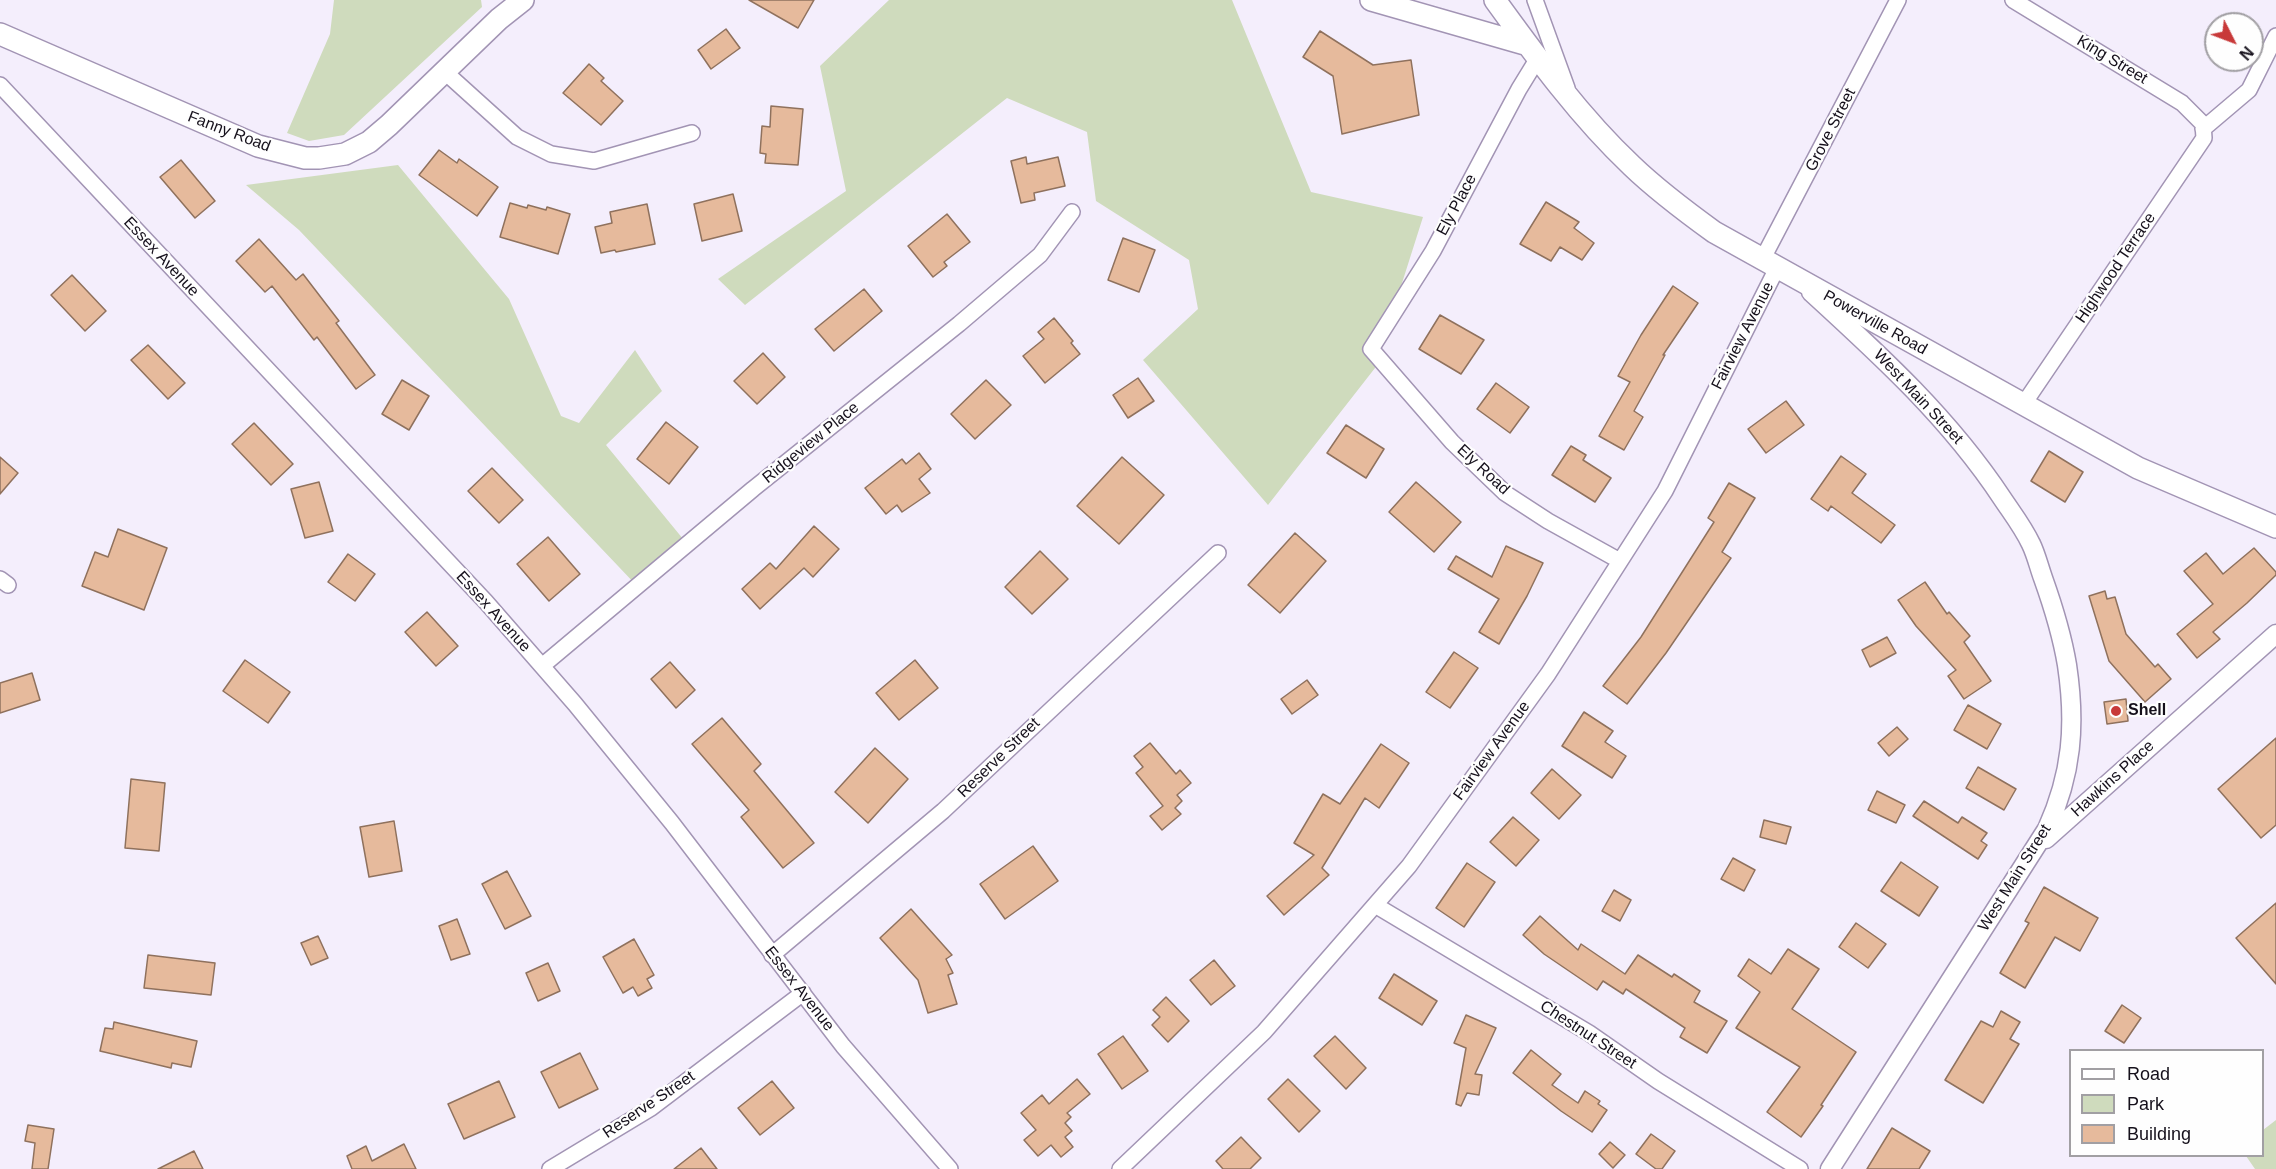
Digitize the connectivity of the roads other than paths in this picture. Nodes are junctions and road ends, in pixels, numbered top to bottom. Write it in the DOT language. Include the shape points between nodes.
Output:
graph roads {
  1 [pos="523,0"];
  2 [pos="1371,0"];
  3 [pos="1495,0"];
  4 [pos="1535,0"];
  5 [pos="1898,0"];
  6 [pos="2013,0"];
  7 [pos="0,34"];
  8 [pos="2276,36"];
  9 [pos="1533,51"];
  10 [pos="445,72"];
  11 [pos="0,85"];
  12 [pos="1572,101"];
  13 [pos="2203,129"];
  14 [pos="692,133"];
  15 [pos="1072,212"];
  16 [pos="1770,264"];
  17 [pos="1801,282"];
  18 [pos="1371,349"];
  19 [pos="2023,405"];
  20 [pos="2276,527"];
  21 [pos="1218,553"];
  22 [pos="1620,561"];
  23 [pos="2276,634"];
  24 [pos="542,666"];
  25 [pos="2031,853"];
  26 [pos="1375,905"];
  27 [pos="772,955"];
  28 [pos="803,993"];
  29 [pos="550,1169"];
  30 [pos="950,1169"];
  31 [pos="1120,1169"];
  32 [pos="1800,1169"];
  33 [pos="1830,1169"];
  1 -- 10 [label="main road, Fanny Road"];
  2 -- 9 [label="main road"];
  3 -- 9 [label="main road, Powerville Road"];
  4 -- 12 [label="street"];
  5 -- 16 [label="street, Grove Street" via="1819,155"];
  6 -- 13 [label="street, King Street" via="2182,103 2203,124"];
  7 -- 10 [label="main road, Fanny Road" via="258,146 306,158 339,155 369,142"];
  8 -- 13 [label="street" via="2248,90"];
  9 -- 12 [label="main road, Powerville Road"];
  9 -- 18 [label="street, Ely Place" via="1519,89 1433,251"];
  10 -- 14 [label="street" via="517,137 551,154 594,161"];
  11 -- 24 [label="street, Essex Avenue"];
  12 -- 16 [label="main road, Powerville Road" via="1631,166 1671,201 1714,232"];
  13 -- 19 [label="street, Highwood Terrace" via="2204,138"];
  15 -- 24 [label="street, Ridgeview Place" via="1040,255"];
  16 -- 17 [label="main road, Powerville Road"];
  16 -- 22 [label="street, Fairview Avenue" via="1665,491"];
  17 -- 19 [label="main road, Powerville Road"];
  17 -- 25 [label="street, West Main Street" via="1906,380 1951,429 2032,545 2065,651 2073,730 2060,800"];
  18 -- 22 [label="street, Ely Road" via="1452,442 1505,493"];
  19 -- 20 [label="main road, Powerville Road" via="2138,468"];
  21 -- 27 [label="street, Reserve Street" via="943,811"];
  22 -- 26 [label="street, Fairview Avenue" via="1548,674 1409,866"];
  23 -- 25 [label="street, Hawkins Place"];
  24 -- 27 [label="street, Essex Avenue" via="672,822"];
  25 -- 33 [label="street, West Main Street"];
  26 -- 31 [label="street, Fairview Avenue" via="1264,1032"];
  26 -- 32 [label="street, Chestnut Street" via="1589,1033 1667,1087"];
  27 -- 28 [label="street, Essex Avenue"];
  28 -- 29 [label="street, Reserve Street" via="651,1108"];
  28 -- 30 [label="street, Essex Avenue" via="843,1046"];
}
